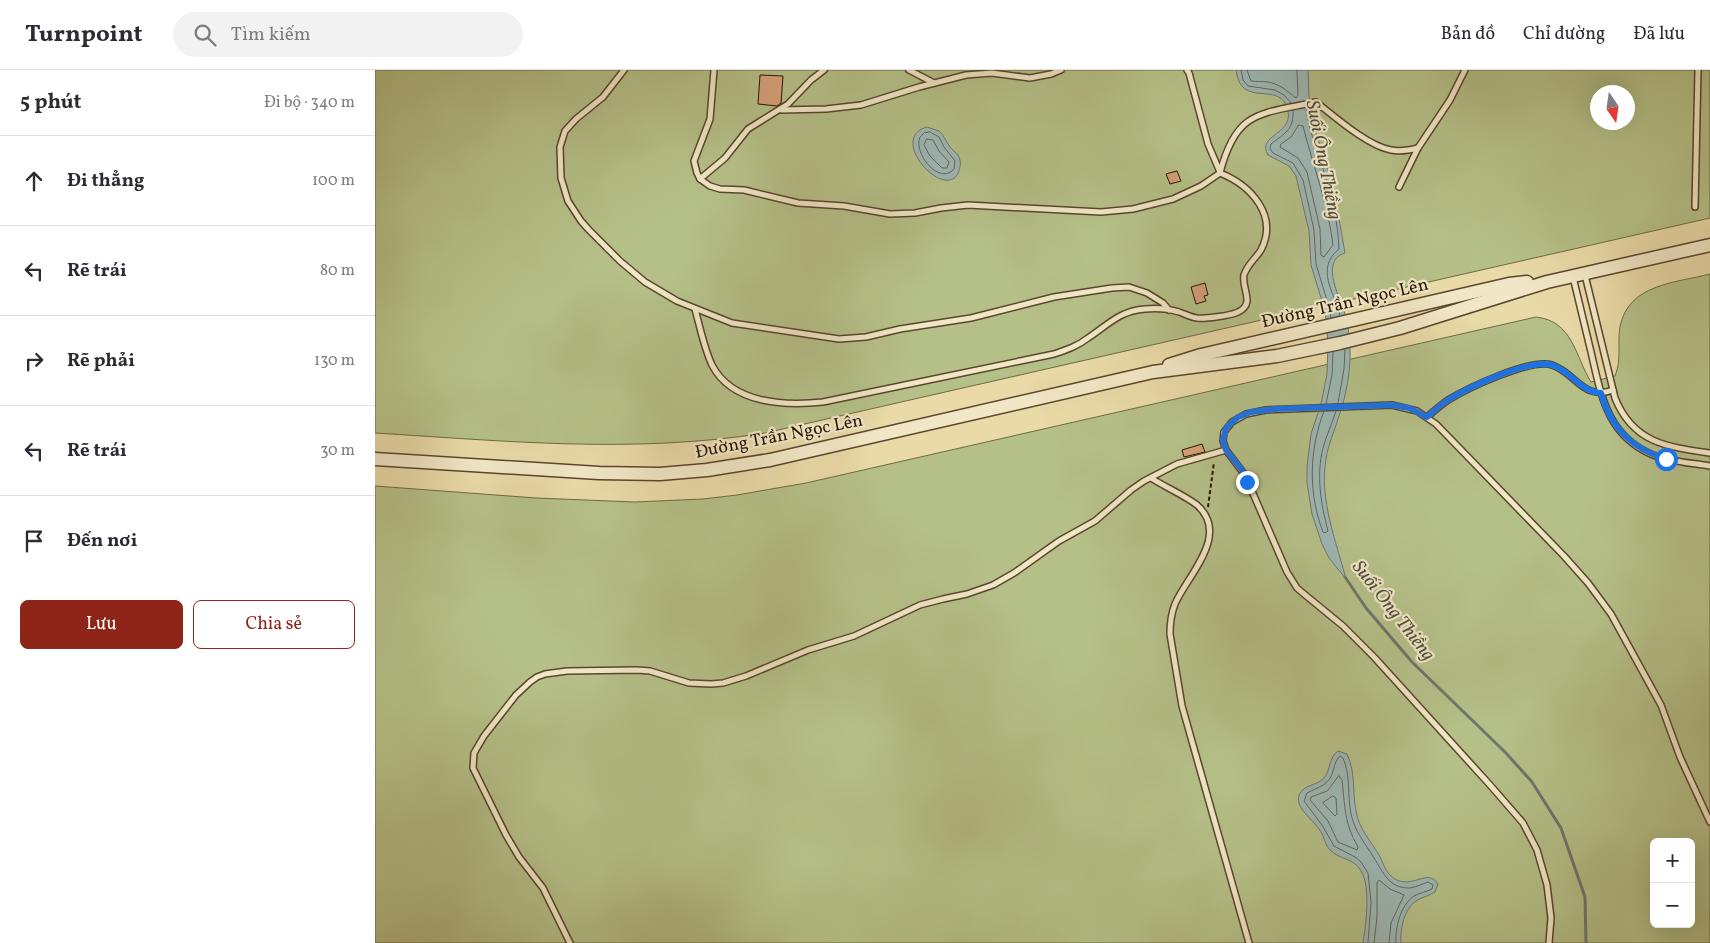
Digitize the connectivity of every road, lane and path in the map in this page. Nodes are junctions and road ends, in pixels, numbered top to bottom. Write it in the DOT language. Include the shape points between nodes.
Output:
graph roads {
  1 [pos="624,70"];
  2 [pos="714,70"];
  3 [pos="824,70"];
  4 [pos="909,70"];
  5 [pos="1061,70"];
  6 [pos="1465,70"];
  7 [pos="1698,70"];
  8 [pos="1189,71"];
  9 [pos="933,84"];
  10 [pos="781,110"];
  11 [pos="1419,148"];
  12 [pos="1220,172"];
  13 [pos="700,179"];
  14 [pos="1399,187"];
  15 [pos="1695,207"];
  16 [pos="1710,245"];
  17 [pos="1579,275"];
  18 [pos="1547,282"];
  19 [pos="695,309"];
  20 [pos="1169,310"];
  21 [pos="1153,372"];
  22 [pos="1613,390"];
  23 [pos="1601,393"];
  24 [pos="1427,417"];
  25 [pos="1226,450"];
  26 [pos="1215,453"];
  27 [pos="1710,454"];
  28 [pos="375,459"];
  29 [pos="1710,466"];
  30 [pos="1151,478"];
  31 [pos="1205,516"];
  32 [pos="1710,822"];
  33 [pos="571,943"];
  34 [pos="1249,943"];
  35 [pos="1549,943"];
  1 -- 19 [label="lane" via="603,97 565,132 559,155 564,190 581,221 620,261 654,288"];
  2 -- 13 [label="lane" via="710,119 694,161"];
  3 -- 10 [label="lane"];
  4 -- 9 [label="lane"];
  5 -- 9 [label="lane" via="1030,78 972,74"];
  6 -- 11 [label="lane"];
  7 -- 15 [label="lane"];
  8 -- 12 [label="lane" via="1207,144"];
  9 -- 10 [label="lane" via="852,106"];
  10 -- 13 [label="lane" via="748,130 725,158"];
  11 -- 12 [label="lane" via="1401,151 1378,146 1316,102 1262,114 1243,125 1232,138"];
  11 -- 14 [label="lane"];
  12 -- 13 [label="lane" via="1181,197 1133,209 1086,212 968,205 903,214 877,212 784,201 744,190 710,186"];
  12 -- 20 [label="lane" via="1247,188 1260,204 1265,218 1266,234 1262,248 1244,277 1247,302 1237,313 1209,318 1196,318"];
  16 -- 17 [label="street, Đường Trần Ngọc Lên"];
  17 -- 18 [label="street, Đường Trần Ngọc Lên"];
  17 -- 22 [label="lane"];
  17 -- 23 [label="lane"];
  18 -- 21 [label="street, Đường Trần Ngọc Lên" via="1355,340 1277,356"];
  18 -- 21 [label="street, Đường Trần Ngọc Lên" via="1509,284 1201,354"];
  19 -- 20 [label="lane" via="748,326 839,339 971,318 1054,297 1121,287 1147,293"];
  19 -- 20 [label="lane" via="709,358 727,383 751,396 793,403 823,402 1054,354 1078,345 1121,315 1148,309"];
  21 -- 28 [label="street, Đường Trần Ngọc Lên" via="770,460 699,471 599,473"];
  22 -- 23 [label="lane"];
  22 -- 27 [label="lane" via="1627,421 1642,435 1669,447"];
  23 -- 24 [label="lane" via="1585,389 1557,367 1531,364 1467,390"];
  23 -- 29 [label="lane" via="1611,420 1634,444 1666,459"];
  24 -- 25 [label="lane" via="1400,406 1251,412 1238,417 1224,432"];
  24 -- 32 [label="lane" via="1565,556 1601,600 1661,705 1680,757"];
  25 -- 26 [label="lane"];
  25 -- 35 [label="lane" via="1245,475 1297,588 1343,626 1374,658 1523,823 1537,850 1547,885 1551,918"];
  26 -- 30 [label="lane" via="1177,464"];
  26 -- 31 [label="path" via="1211,495"];
  30 -- 31 [label="lane" via="1196,505"];
  30 -- 33 [label="lane" via="1095,520 993,585 920,605 864,632 808,650 746,676 723,683 700,684 650,671 601,670 551,673 529,682 478,744 473,768 502,828 543,888"];
  31 -- 34 [label="lane" via="1209,527 1207,547 1175,604 1170,634 1184,714"];
}
